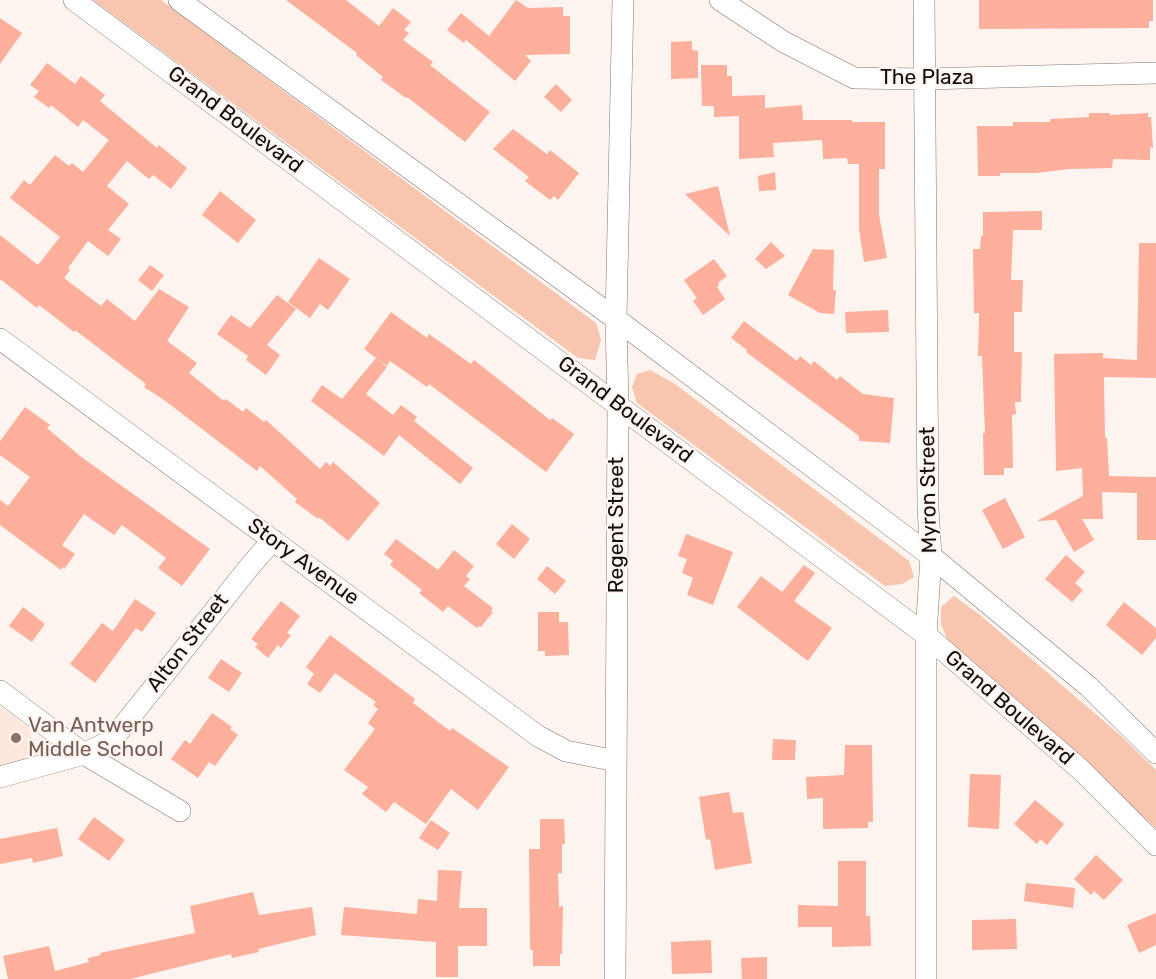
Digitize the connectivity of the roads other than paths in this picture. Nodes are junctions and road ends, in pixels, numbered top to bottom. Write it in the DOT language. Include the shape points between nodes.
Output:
graph roads {
  1 [pos="74,0"];
  2 [pos="179,0"];
  3 [pos="623,0"];
  4 [pos="720,0"];
  5 [pos="924,0"];
  6 [pos="1156,73"];
  7 [pos="925,79"];
  8 [pos="616,319"];
  9 [pos="0,339"];
  10 [pos="618,405"];
  11 [pos="273,540"];
  12 [pos="931,556"];
  13 [pos="926,635"];
  14 [pos="0,691"];
  15 [pos="1156,753"];
  16 [pos="84,754"];
  17 [pos="616,761"];
  18 [pos="0,777"];
  19 [pos="180,811"];
  20 [pos="1156,845"];
  21 [pos="615,979"];
  22 [pos="926,979"];
  1 -- 10 [label="street, Grand Boulevard"];
  2 -- 8 [label="street"];
  3 -- 8 [label="street, Regent Street"];
  4 -- 7 [label="street, The Plaza" via="783,42 854,78"];
  5 -- 7 [label="street, Myron Street"];
  6 -- 7 [label="street, The Plaza"];
  7 -- 12 [label="street, Myron Street"];
  8 -- 10 [label="street, Regent Street"];
  8 -- 12 [label="street"];
  9 -- 11 [label="street, Story Avenue"];
  10 -- 13 [label="street, Grand Boulevard"];
  10 -- 17 [label="street, Regent Street"];
  11 -- 16 [label="street, Alton Street" via="112,740"];
  11 -- 17 [label="street, Story Avenue" via="538,736 566,751"];
  12 -- 13 [label="street, Myron Street"];
  12 -- 15 [label="street" via="1089,687"];
  13 -- 20 [label="street, Grand Boulevard" via="1081,770"];
  13 -- 22 [label="street, Myron Street"];
  14 -- 16 [label="street"];
  16 -- 18 [label="street, Alton Street"];
  16 -- 19 [label="street"];
  17 -- 21 [label="street, Regent Street"];
}
